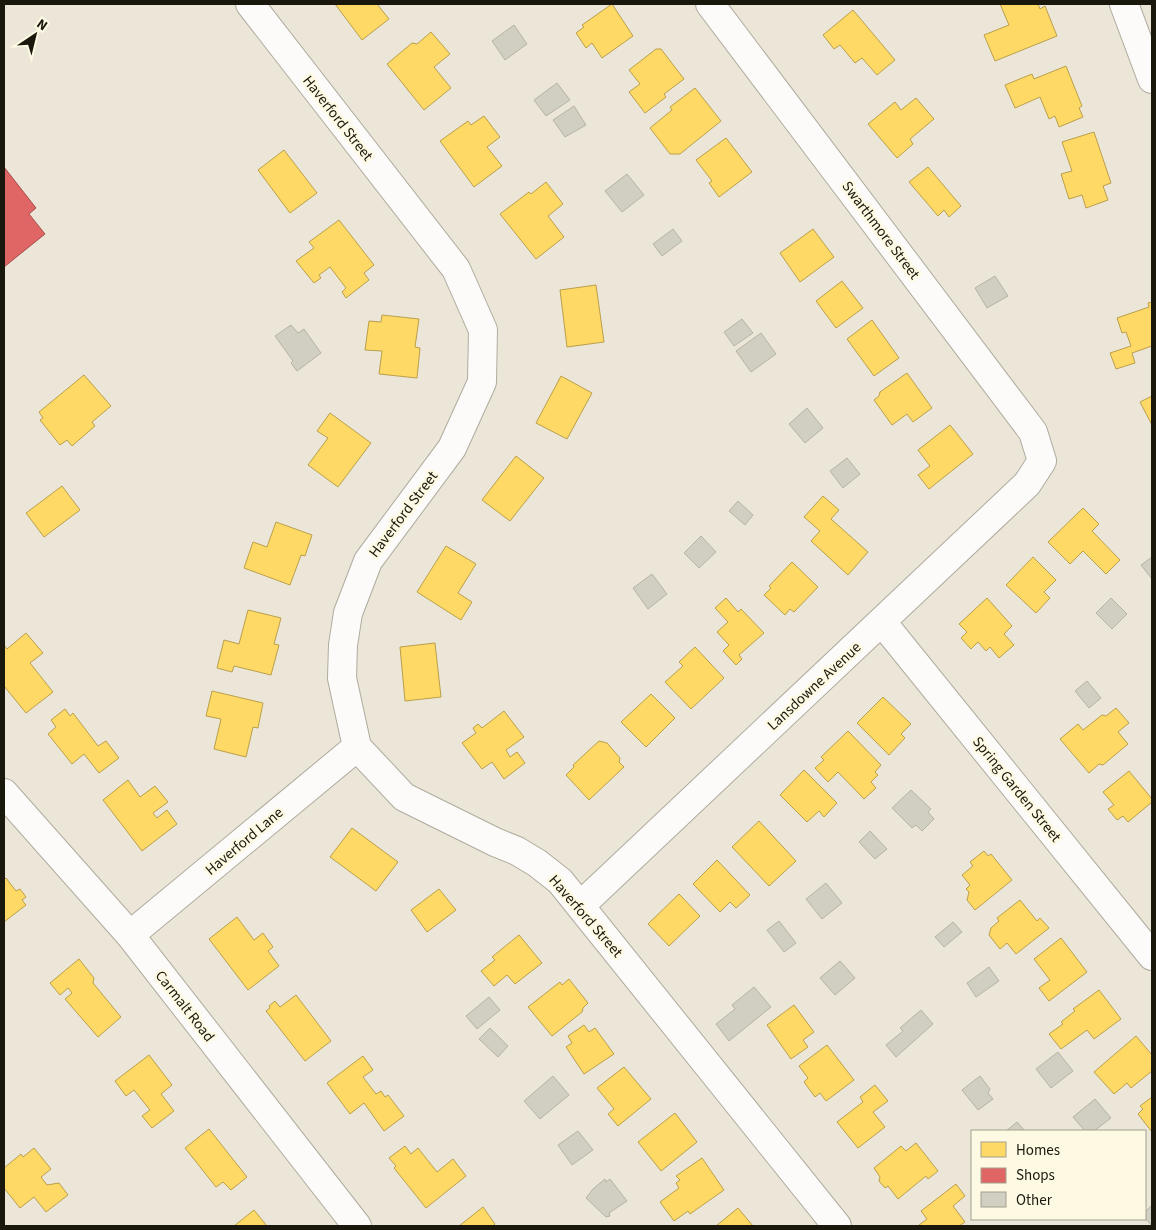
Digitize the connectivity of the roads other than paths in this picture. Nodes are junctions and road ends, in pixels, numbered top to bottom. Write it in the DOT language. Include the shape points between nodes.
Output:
graph roads {
  1 [pos="250,4"];
  2 [pos="710,4"];
  3 [pos="1124,4"];
  4 [pos="1152,79"];
  5 [pos="1042,461"];
  6 [pos="882,622"];
  7 [pos="357,747"];
  8 [pos="4,793"];
  9 [pos="580,906"];
  10 [pos="130,936"];
  11 [pos="1152,956"];
  12 [pos="357,1226"];
  13 [pos="836,1226"];
  1 -- 7 [label="street, Haverford Street" via="456,269 483,330 482,382 452,448 368,561 348,613 342,678"];
  2 -- 5 [label="street, Swarthmore Street" via="1033,432"];
  3 -- 4 [label="street"];
  5 -- 6 [label="street, Lansdowne Avenue" via="1027,484"];
  6 -- 9 [label="street, Lansdowne Avenue"];
  6 -- 11 [label="street, Spring Garden Street"];
  7 -- 9 [label="street, Haverford Street" via="404,797 537,863 560,882"];
  7 -- 10 [label="street, Haverford Lane"];
  8 -- 10 [label="street, Carmalt Road"];
  9 -- 13 [label="street, Haverford Street"];
  10 -- 12 [label="street, Carmalt Road"];
}
